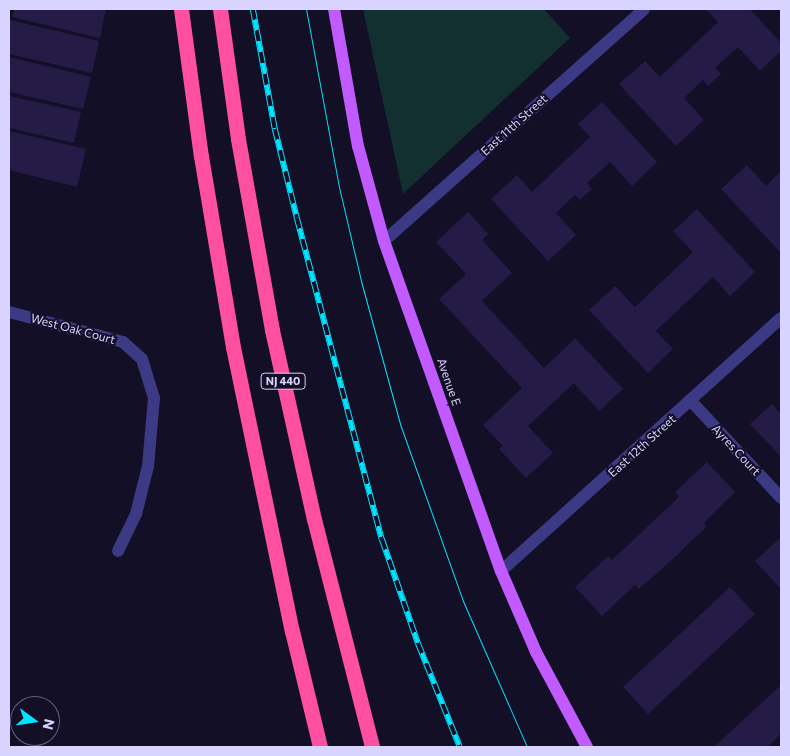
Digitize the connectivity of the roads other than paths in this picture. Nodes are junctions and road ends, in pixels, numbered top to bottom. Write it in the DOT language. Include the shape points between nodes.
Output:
graph roads {
  1 [pos="181,9"];
  2 [pos="220,9"];
  3 [pos="334,9"];
  4 [pos="644,9"];
  5 [pos="384,241"];
  6 [pos="9,312"];
  7 [pos="781,318"];
  8 [pos="691,401"];
  9 [pos="781,498"];
  10 [pos="118,550"];
  11 [pos="501,571"];
  12 [pos="320,747"];
  13 [pos="372,747"];
  14 [pos="587,747"];
  1 -- 12 [label="highway" via="201,156 235,357 292,631"];
  2 -- 13 [label="highway, NJ 440" via="238,140 272,330 316,528"];
  3 -- 5 [label="main road, Avenue E" via="358,146"];
  4 -- 5 [label="street, East 11th Street"];
  5 -- 11 [label="main road, Avenue E"];
  6 -- 10 [label="street, West Oak Court" via="123,342 142,359 154,398 148,466 136,514"];
  7 -- 8 [label="street, East 12th Street"];
  8 -- 9 [label="street, Ayres Court"];
  8 -- 11 [label="street, East 12th Street"];
  11 -- 14 [label="main road, Avenue E" via="536,652"];
}
